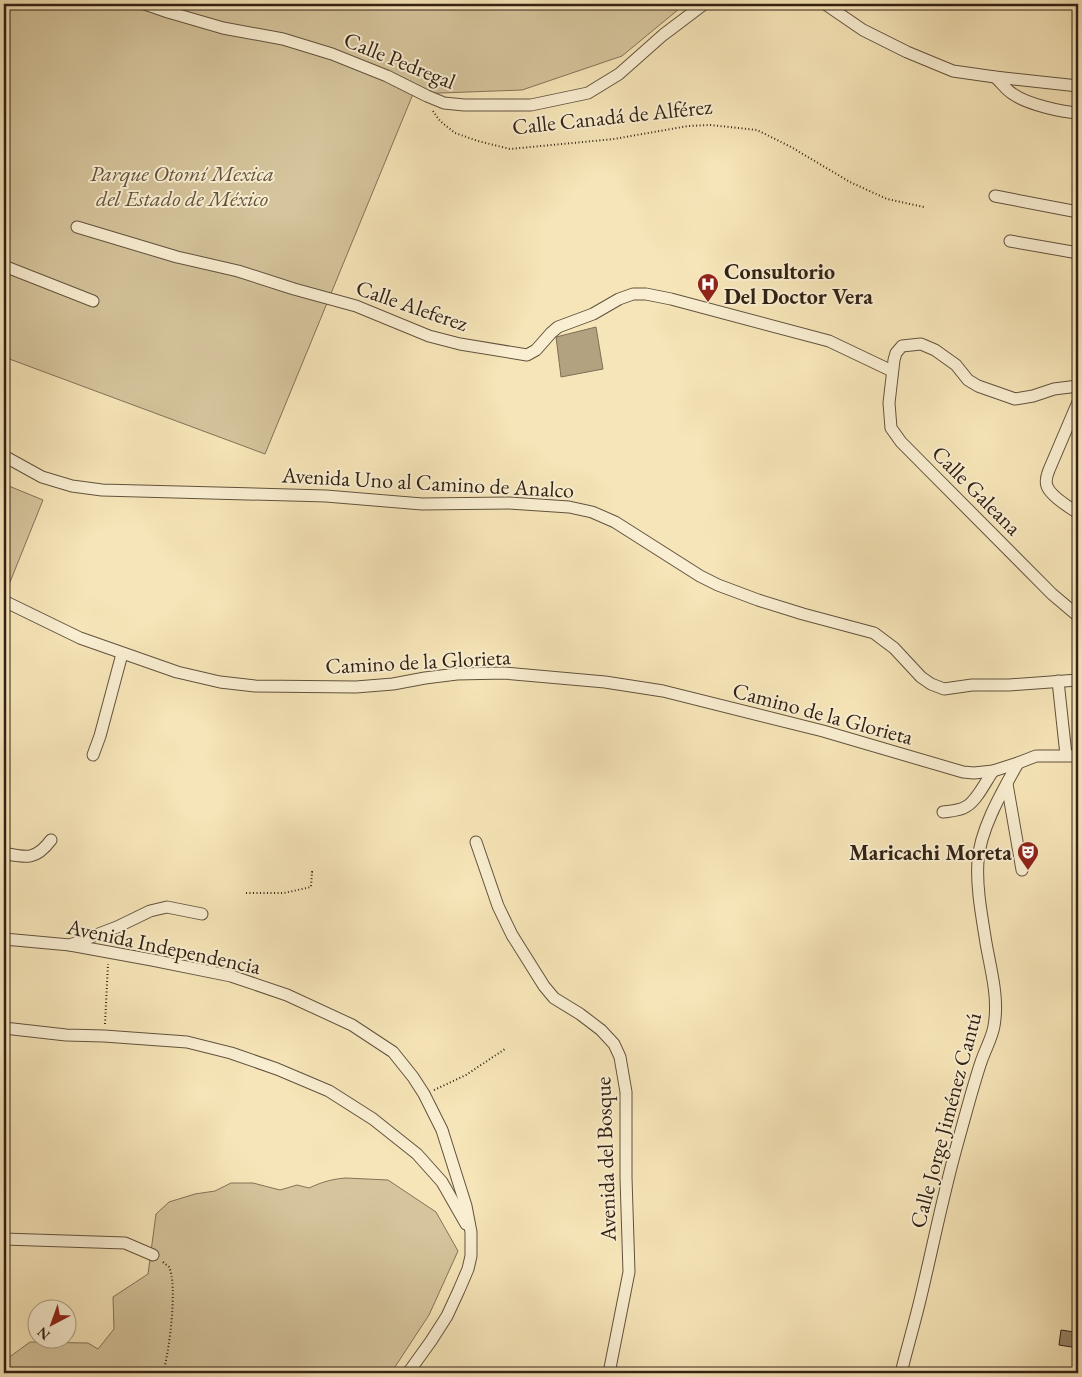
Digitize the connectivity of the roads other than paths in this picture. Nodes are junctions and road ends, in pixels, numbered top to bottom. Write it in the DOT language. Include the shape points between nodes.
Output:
graph roads {
  1 [pos="145,4"];
  2 [pos="704,4"];
  3 [pos="825,4"];
  4 [pos="995,77"];
  5 [pos="1078,86"];
  6 [pos="1078,113"];
  7 [pos="995,196"];
  8 [pos="1078,212"];
  9 [pos="77,227"];
  10 [pos="1010,241"];
  11 [pos="1078,253"];
  12 [pos="4,266"];
  13 [pos="94,301"];
  14 [pos="892,370"];
  15 [pos="1078,386"];
  16 [pos="1078,402"];
  17 [pos="4,456"];
  18 [pos="1075,512"];
  19 [pos="4,601"];
  20 [pos="1078,616"];
  21 [pos="122,654"];
  22 [pos="1078,680"];
  23 [pos="1058,681"];
  24 [pos="1066,755"];
  25 [pos="93,756"];
  26 [pos="1078,756"];
  27 [pos="1018,763"];
  28 [pos="993,770"];
  29 [pos="1007,784"];
  30 [pos="943,812"];
  31 [pos="51,840"];
  32 [pos="476,842"];
  33 [pos="4,853"];
  34 [pos="1022,870"];
  35 [pos="202,914"];
  36 [pos="4,939"];
  37 [pos="70,945"];
  38 [pos="4,1028"];
  39 [pos="471,1232"];
  40 [pos="4,1239"];
  41 [pos="153,1254"];
  42 [pos="408,1373"];
  43 [pos="609,1373"];
  44 [pos="901,1373"];
  1 -- 2 [label="street, Calle Pedregal" via="223,28 283,39 332,54 444,103 464,105 531,105 588,92 619,74"];
  3 -- 4 [label="street" via="863,30 907,52 953,71"];
  4 -- 5 [label="street"];
  4 -- 6 [label="street" via="1013,94 1036,104"];
  7 -- 8 [label="street"];
  9 -- 14 [label="street, Calle Aleferez" via="356,306 429,336 489,350 528,355 558,326 593,314 619,299 646,294 828,341"];
  10 -- 11 [label="street"];
  12 -- 13 [label="street"];
  14 -- 15 [label="street, Calle Galeana" via="896,352 902,346 921,344 956,365 968,380 978,386 1015,399"];
  14 -- 20 [label="street, Calle Galeana" via="891,428 901,442 1052,594"];
  16 -- 18 [label="street" via="1046,480 1049,491"];
  17 -- 23 [label="street, Avenida Uno al Camino de Analco" via="42,477 102,490 326,496 422,504 509,503 584,510 615,522 718,585 803,614 874,633 894,648 921,677 944,689"];
  19 -- 21 [label="street, Camino de la Glorieta" via="80,638"];
  21 -- 25 [label="street"];
  21 -- 28 [label="street, Camino de la Glorieta" via="177,672 255,686 356,687 457,674 504,673 605,682 663,691 822,731 963,772"];
  22 -- 23 [label="street, Avenida Uno al Camino de Analco"];
  23 -- 24 [label="street"];
  24 -- 26 [label="street, Camino de la Glorieta"];
  24 -- 27 [label="street, Camino de la Glorieta" via="1036,756"];
  27 -- 28 [label="street, Camino de la Glorieta"];
  27 -- 29 [label="street, Calle Jorge Jiménez Cantú"];
  28 -- 30 [label="street" via="967,806"];
  29 -- 34 [label="street"];
  29 -- 44 [label="street, Calle Jorge Jiménez Cantú" via="982,839 978,859 978,879 994,983 994,1027 951,1167"];
  31 -- 33 [label="street" via="44,849 29,857"];
  32 -- 43 [label="street, Avenida del Bosque" via="508,928 544,986 554,998 601,1030 614,1044 620,1057 626,1092 629,1272"];
  35 -- 37 [label="street" via="167,907"];
  36 -- 37 [label="street, Avenida Independencia"];
  37 -- 39 [label="street, Avenida Independencia" via="231,976 286,995 352,1025 393,1052 424,1094 442,1130"];
  38 -- 39 [label="street" via="187,1042 231,1053 329,1091 373,1119 417,1154 442,1182"];
  39 -- 42 [label="street, Avenida Independencia" via="468,1270 447,1316"];
  40 -- 41 [label="street" via="125,1243"];
}
